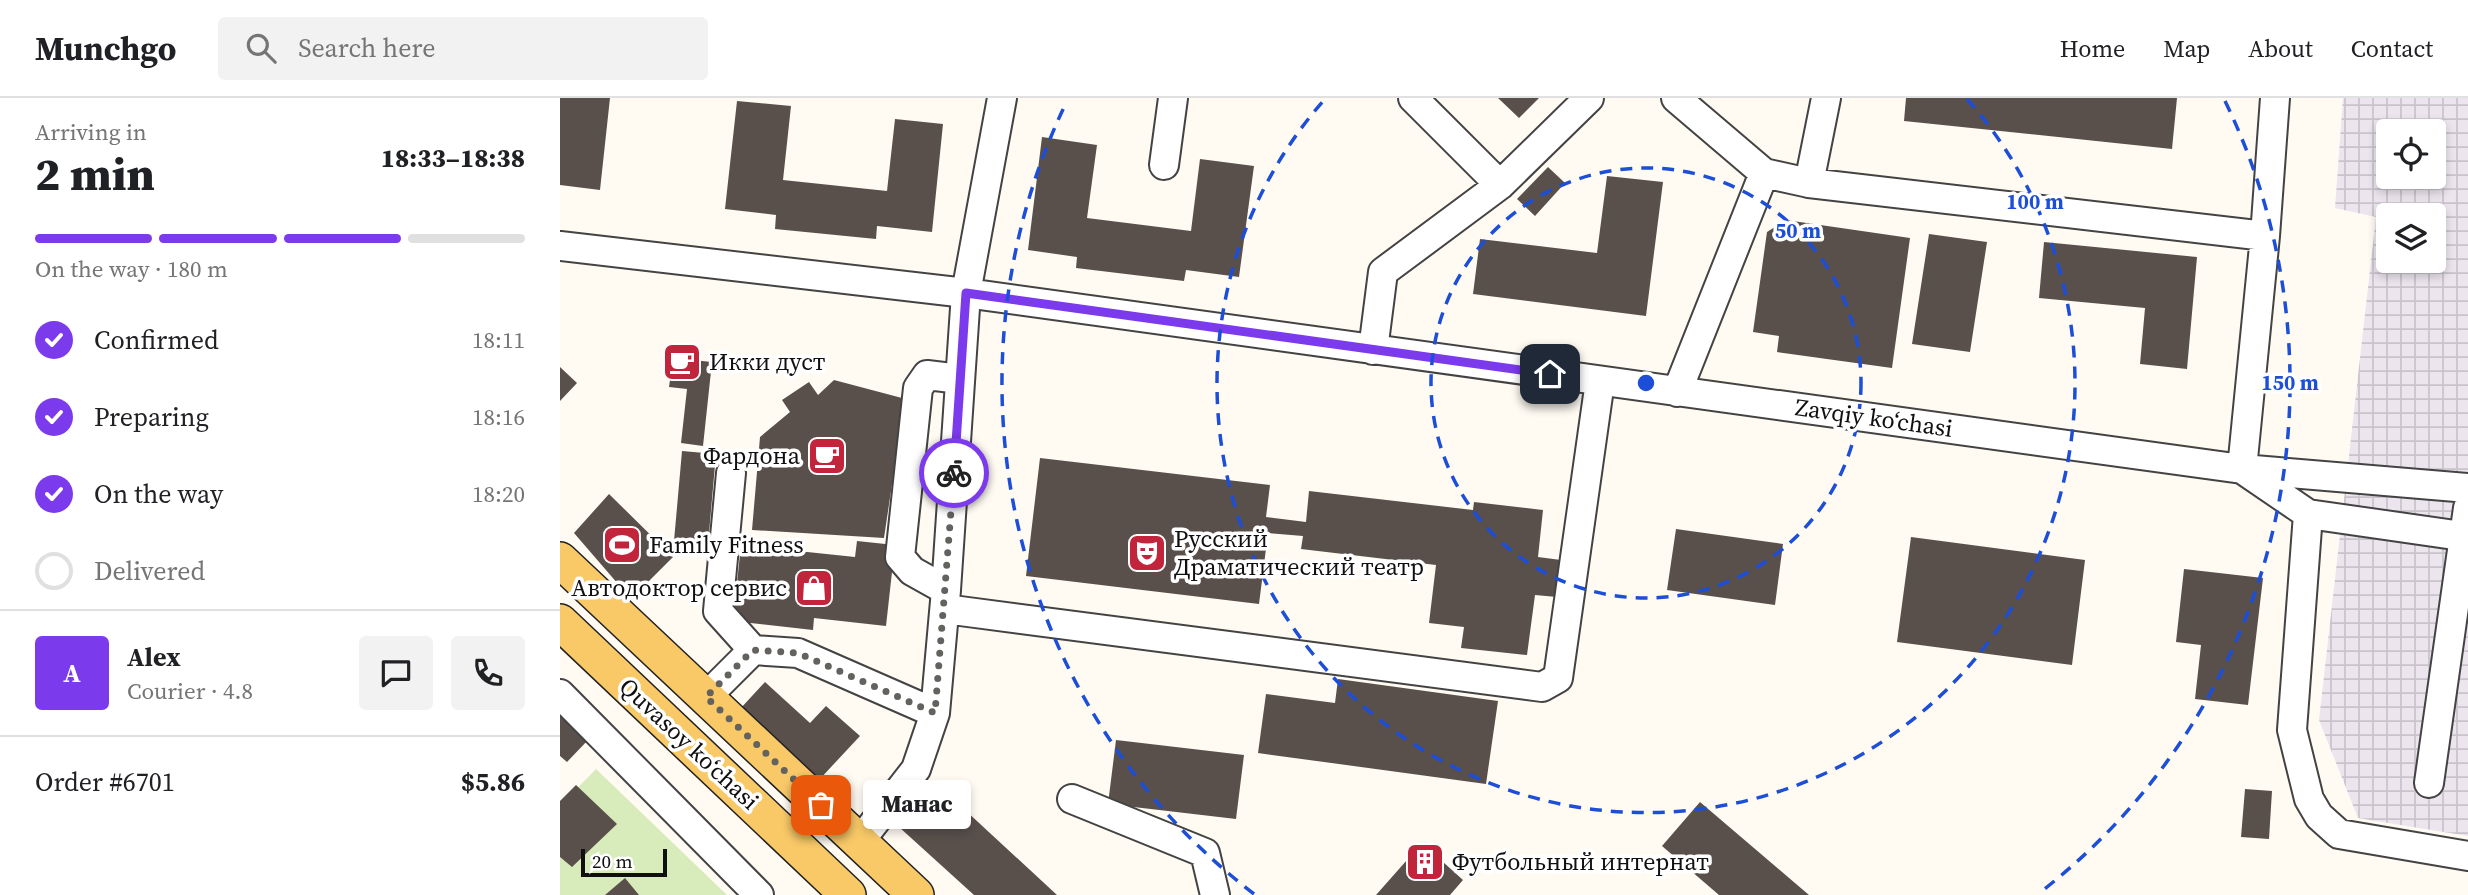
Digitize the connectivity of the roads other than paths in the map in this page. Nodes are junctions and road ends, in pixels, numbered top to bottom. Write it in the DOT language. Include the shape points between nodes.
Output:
graph roads {
  1 [pos="1002,98"];
  2 [pos="1173,98"];
  3 [pos="1413,98"];
  4 [pos="1589,98"];
  5 [pos="1676,98"];
  6 [pos="1826,98"];
  7 [pos="2275,98"];
  8 [pos="1164,165"];
  9 [pos="1765,173"];
  10 [pos="1809,183"];
  11 [pos="1500,185"];
  12 [pos="2265,236"];
  13 [pos="560,246"];
  14 [pos="966,293"];
  15 [pos="1373,350"];
  16 [pos="960,379"];
  17 [pos="1600,381"];
  18 [pos="1677,391"];
  19 [pos="2242,469"];
  20 [pos="731,472"];
  21 [pos="2468,488"];
  22 [pos="2468,508"];
  23 [pos="2308,514"];
  24 [pos="2467,537"];
  25 [pos="560,560"];
  26 [pos="945,599"];
  27 [pos="560,622"];
  28 [pos="753,650"];
  29 [pos="560,694"];
  30 [pos="706,697"];
  31 [pos="935,713"];
  32 [pos="2429,783"];
  33 [pos="1072,799"];
  34 [pos="860,841"];
  35 [pos="2468,856"];
  36 [pos="759,895"];
  37 [pos="848,895"];
  38 [pos="916,895"];
  39 [pos="1215,895"];
  1 -- 14 [label="street"];
  2 -- 8 [label="street"];
  3 -- 11 [label="street"];
  4 -- 11 [label="street"];
  5 -- 9 [label="street"];
  6 -- 10 [label="street"];
  7 -- 12 [label="street"];
  9 -- 10 [label="street"];
  9 -- 18 [label="street"];
  10 -- 12 [label="street"];
  11 -- 15 [label="street" via="1383,272"];
  12 -- 19 [label="street"];
  13 -- 14 [label="street, Zavqiy koʻchasi"];
  14 -- 15 [label="street, Zavqiy koʻchasi"];
  14 -- 16 [label="street"];
  15 -- 17 [label="street, Zavqiy koʻchasi"];
  16 -- 26 [label="street"];
  16 -- 26 [label="street" via="927,375 918,388 900,557"];
  17 -- 18 [label="street, Zavqiy koʻchasi"];
  17 -- 26 [label="street" via="1559,678 1542,687"];
  18 -- 19 [label="street, Zavqiy koʻchasi"];
  19 -- 21 [label="street"];
  19 -- 23 [label="street, Zavqiy koʻchasi"];
  20 -- 28 [label="street" via="719,611"];
  22 -- 24 [label="street"];
  23 -- 24 [label="street"];
  23 -- 35 [label="street" via="2292,730 2309,799 2339,834"];
  24 -- 32 [label="street"];
  25 -- 30 [label="main road, Quvasoy koʻchasi"];
  26 -- 31 [label="street"];
  27 -- 37 [label="main road, Quvasoy koʻchasi"];
  28 -- 30 [label="street"];
  28 -- 31 [label="street" via="798,653"];
  29 -- 36 [label="street"];
  30 -- 34 [label="main road, Quvasoy koʻchasi"];
  31 -- 34 [label="street" via="916,769"];
  33 -- 39 [label="street" via="1205,853"];
  34 -- 38 [label="main road, Quvasoy koʻchasi"];
}
